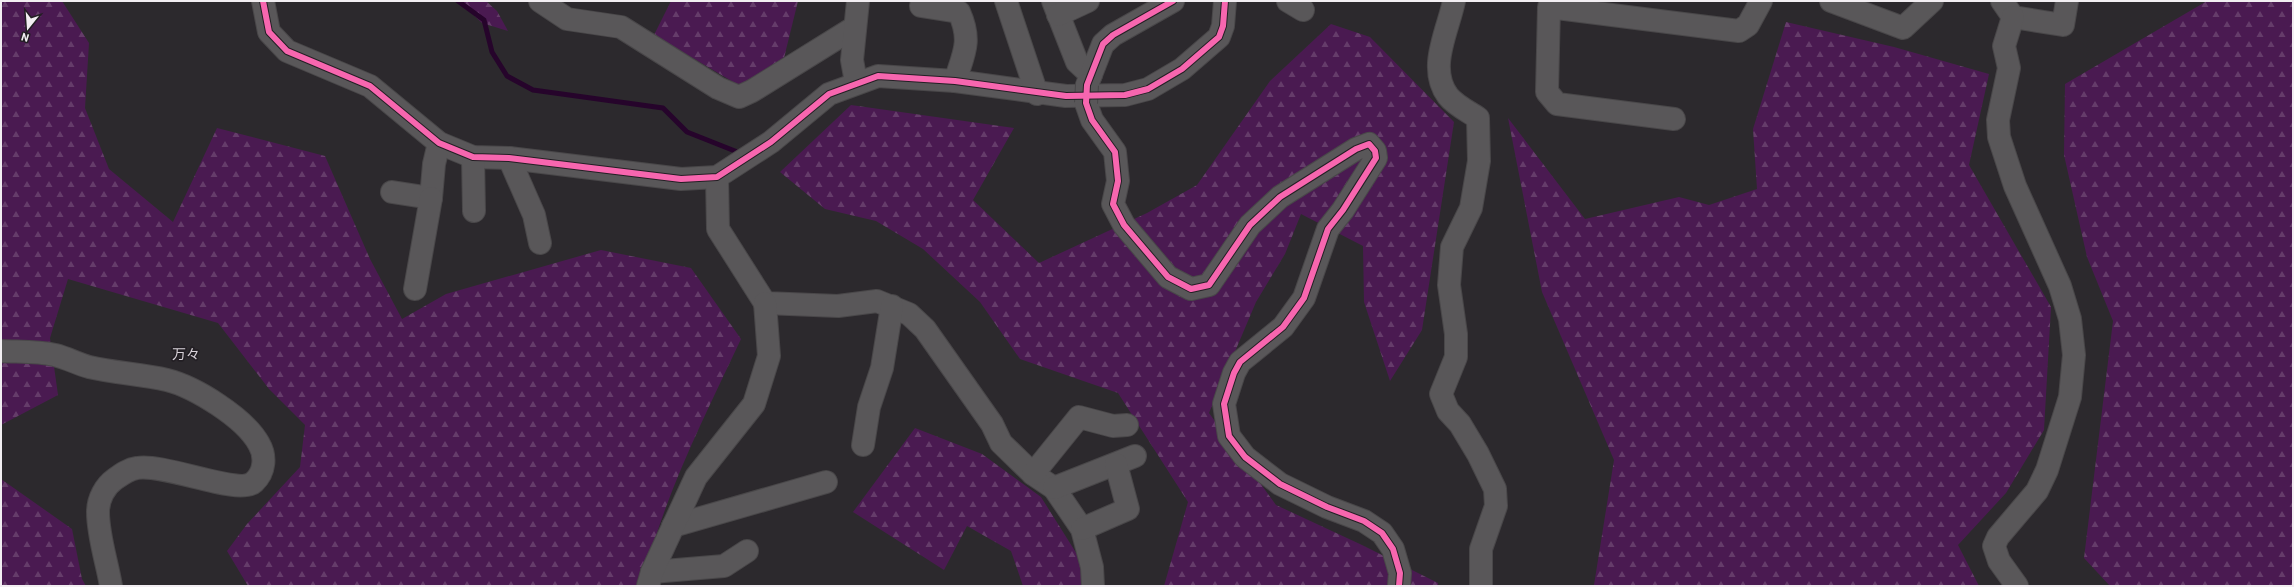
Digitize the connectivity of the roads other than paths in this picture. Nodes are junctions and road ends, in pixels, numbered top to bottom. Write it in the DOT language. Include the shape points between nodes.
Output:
graph roads {
  1 [pos="263,1"];
  2 [pos="540,1"];
  3 [pos="858,1"];
  4 [pos="1006,1"];
  5 [pos="1088,1"];
  6 [pos="1174,1"];
  7 [pos="1225,1"];
  8 [pos="1454,1"];
  9 [pos="1761,1"];
  10 [pos="1831,1"];
  11 [pos="1932,1"];
  12 [pos="2067,1"];
  13 [pos="921,6"];
  14 [pos="1056,8"];
  15 [pos="2007,9"];
  16 [pos="855,27"];
  17 [pos="955,81"];
  18 [pos="856,82"];
  19 [pos="1088,88"];
  20 [pos="1037,94"];
  21 [pos="1674,119"];
  22 [pos="439,144"];
  23 [pos="473,157"];
  24 [pos="509,158"];
  25 [pos="717,177"];
  26 [pos="392,192"];
  27 [pos="431,198"];
  28 [pos="474,211"];
  29 [pos="540,243"];
  30 [pos="415,289"];
  31 [pos="765,303"];
  32 [pos="892,306"];
  33 [pos="1,351"];
  34 [pos="1127,425"];
  35 [pos="863,445"];
  36 [pos="1033,474"];
  37 [pos="826,482"];
  38 [pos="1054,488"];
  39 [pos="673,526"];
  40 [pos="1082,529"];
  41 [pos="747,551"];
  42 [pos="650,579"];
  43 [pos="112,586"];
  44 [pos="1093,586"];
  45 [pos="1399,586"];
  46 [pos="1481,586"];
  47 [pos="2017,586"];
  1 -- 22 [label="street" via="269,32 287,51 370,86"];
  2 -- 16 [label="street" via="567,19 621,27 718,88 739,97"];
  3 -- 16 [label="street"];
  4 -- 20 [label="street"];
  5 -- 14 [label="street"];
  6 -- 19 [label="street" via="1113,35 1103,44"];
  7 -- 20 [label="street" via="1223,26 1219,37 1182,70 1148,89 1126,95"];
  8 -- 46 [label="street" via="1439,53 1440,77 1448,96 1478,118 1479,161 1471,208 1452,247 1449,285 1456,334 1456,357 1441,394 1448,411 1460,424 1478,454 1495,489 1496,506 1481,549"];
  9 -- 21 [label="street" via="1748,25 1739,31 1549,7 1547,92 1557,104"];
  10 -- 11 [label="street" via="1903,28"];
  12 -- 15 [label="street" via="2063,25"];
  13 -- 17 [label="street" via="959,12 966,28 966,46"];
  14 -- 19 [label="street"];
  15 -- 47 [label="street" via="2004,46 2009,68 1998,120 1999,136 2015,186 2060,286 2070,319 2074,355 2070,397 2047,470 2037,492 1998,536 1994,546 1999,560"];
  16 -- 18 [label="street" via="852,60"];
  17 -- 18 [label="street" via="878,76"];
  17 -- 20 [label="street"];
  18 -- 25 [label="street" via="829,94 771,142"];
  19 -- 45 [label="street" via="1092,120 1115,152 1118,181 1113,204 1124,225 1168,277 1191,289 1209,284 1250,225 1280,197 1356,149 1369,144 1375,151 1376,158 1328,229 1304,298 1283,327 1240,362 1224,404 1229,436 1245,457 1280,484 1327,507 1364,521 1382,533 1393,549 1400,572"];
  22 -- 23 [label="street"];
  22 -- 27 [label="street" via="434,164"];
  23 -- 24 [label="street"];
  23 -- 28 [label="street"];
  24 -- 25 [label="street" via="681,179"];
  24 -- 29 [label="street" via="534,215"];
  25 -- 31 [label="street" via="718,229"];
  26 -- 27 [label="street"];
  27 -- 30 [label="street"];
  31 -- 32 [label="street" via="838,306 877,301"];
  31 -- 39 [label="street" via="769,356 754,404 696,477"];
  32 -- 35 [label="street" via="882,368 869,407"];
  32 -- 36 [label="street" via="909,314 925,329 992,424 1001,443"];
  33 -- 43 [label="street" via="56,355 88,367 168,380 197,393 233,415 253,432 260,445 264,454 260,474 253,483 243,487 228,486 153,467 132,470 110,482 100,496 98,511"];
  34 -- 36 [label="street" via="1113,426 1079,417"];
  36 -- 38 [label="street"];
  37 -- 39 [label="street"];
  38 -- 40 [label="street"];
  38 -- 40 [label="street" via="1125,460 1128,509"];
  39 -- 42 [label="street"];
  40 -- 44 [label="street" via="1092,567"];
  41 -- 42 [label="street" via="724,566"];
}
